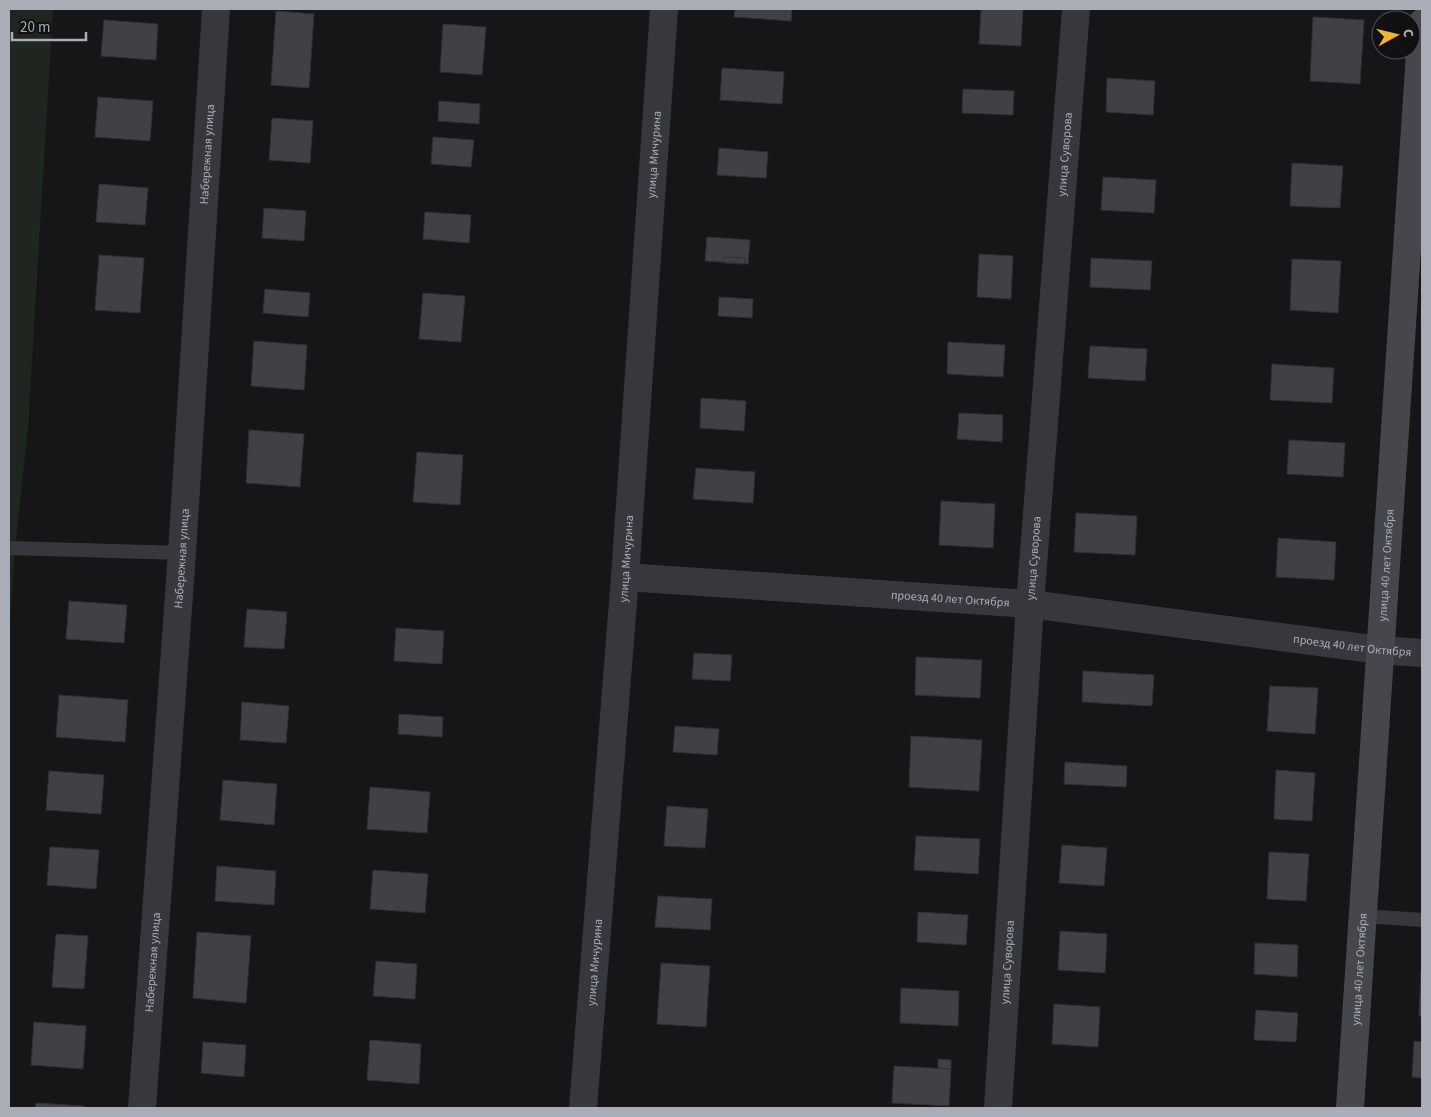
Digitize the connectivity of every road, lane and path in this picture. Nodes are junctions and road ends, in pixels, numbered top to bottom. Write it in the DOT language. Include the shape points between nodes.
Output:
graph roads {
  1 [pos="216,9"];
  2 [pos="664,9"];
  3 [pos="1076,9"];
  4 [pos="1422,23"];
  5 [pos="9,548"];
  6 [pos="182,553"];
  7 [pos="625,578"];
  8 [pos="1030,604"];
  9 [pos="1380,650"];
  10 [pos="1422,653"];
  11 [pos="1363,916"];
  12 [pos="1422,920"];
  13 [pos="142,1108"];
  14 [pos="583,1108"];
  15 [pos="998,1108"];
  16 [pos="1350,1108"];
  1 -- 6 [label="street, Набережная улица"];
  2 -- 7 [label="street, улица Мичурина"];
  3 -- 8 [label="street, улица Суворова"];
  4 -- 9 [label="street, улица 40 лет Октября"];
  5 -- 6 [label="lane"];
  6 -- 13 [label="street, Набережная улица"];
  7 -- 8 [label="street, проезд 40 лет Октября"];
  7 -- 14 [label="street, улица Мичурина"];
  8 -- 9 [label="street, проезд 40 лет Октября"];
  8 -- 15 [label="street, улица Суворова"];
  9 -- 10 [label="street, проезд 40 лет Октября"];
  9 -- 11 [label="street, улица 40 лет Октября"];
  11 -- 12 [label="lane"];
  11 -- 16 [label="street, улица 40 лет Октября"];
}
